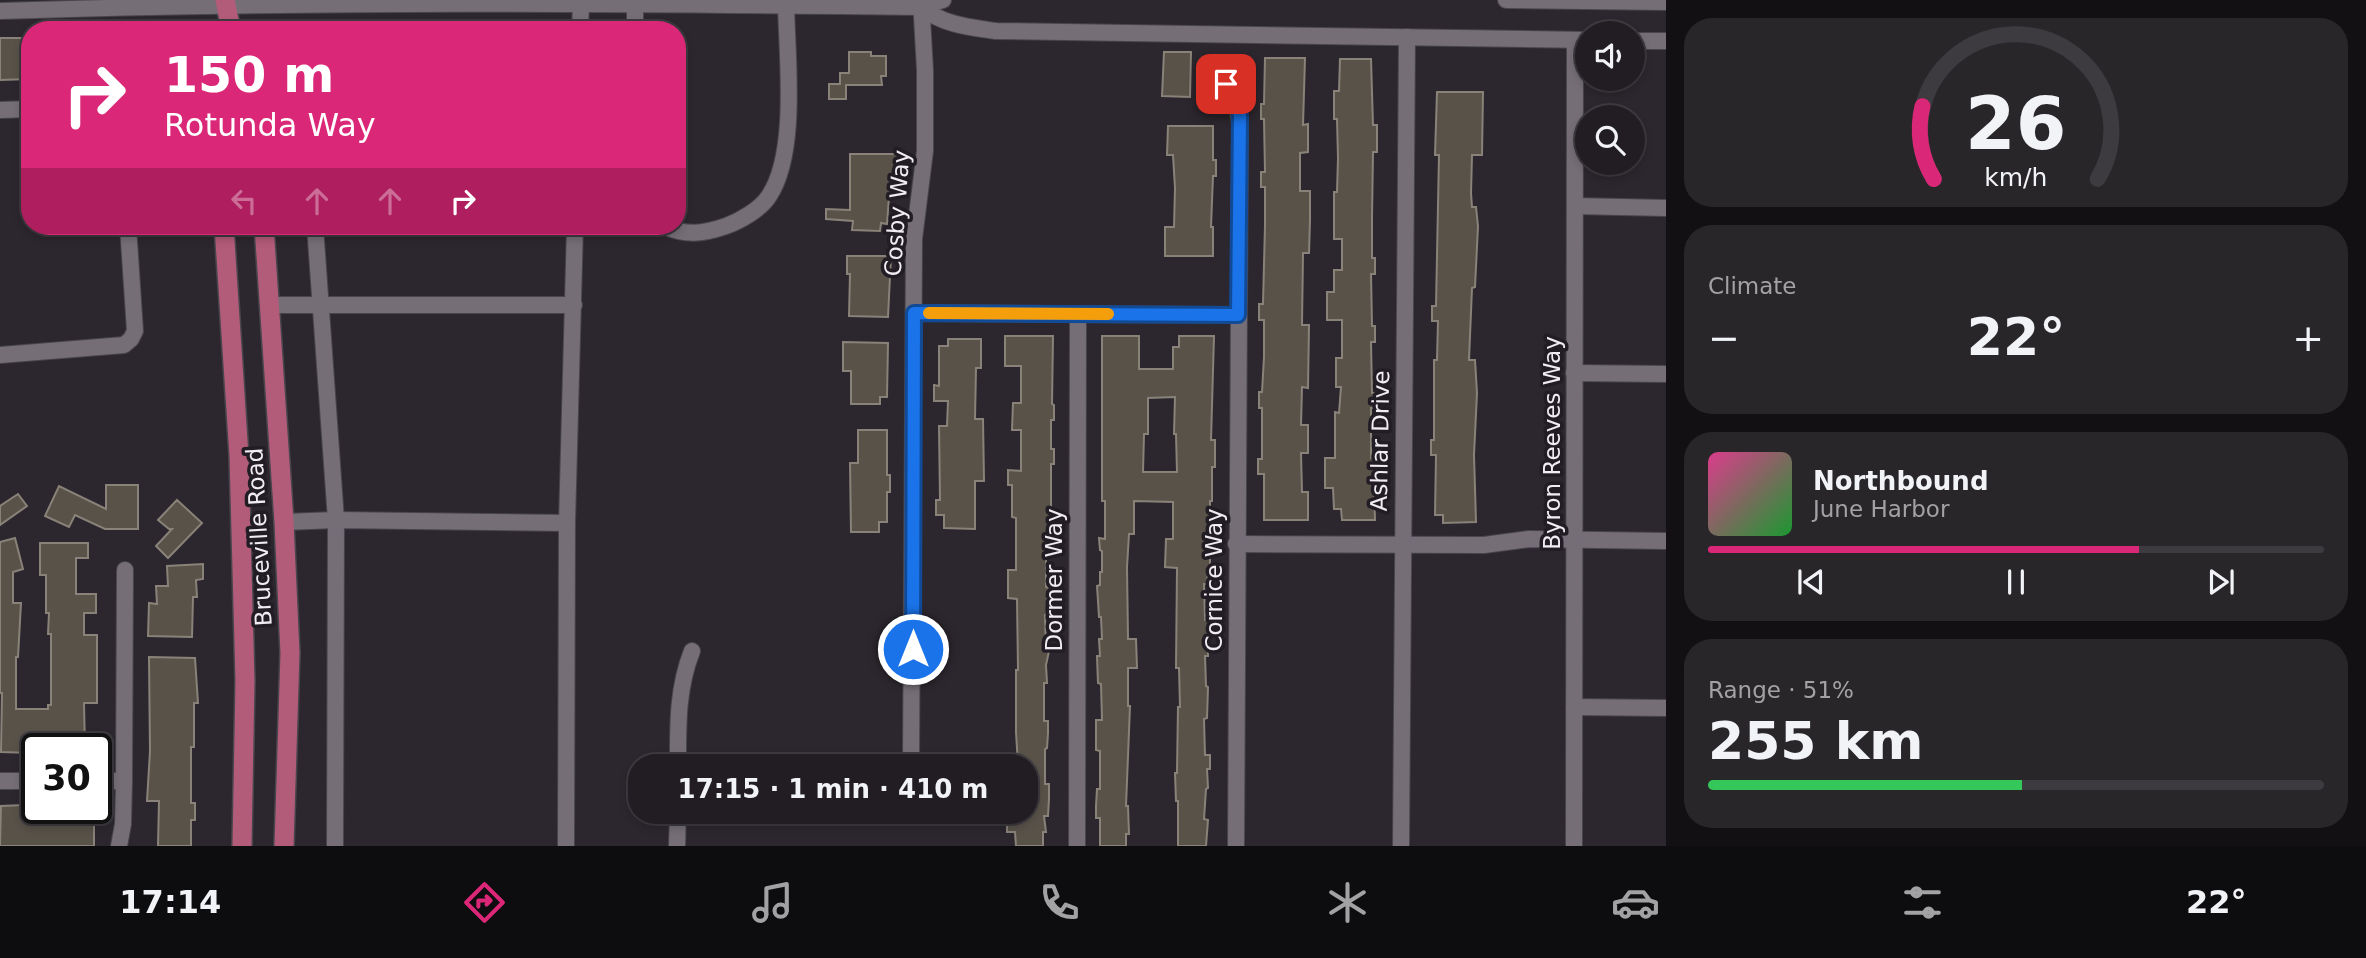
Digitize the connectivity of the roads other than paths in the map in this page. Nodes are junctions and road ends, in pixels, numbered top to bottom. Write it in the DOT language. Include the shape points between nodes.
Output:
graph roads {
  1 [pos="943,0"];
  2 [pos="1506,0"];
  3 [pos="225,2"];
  4 [pos="626,2"];
  5 [pos="1661,2"];
  6 [pos="581,3"];
  7 [pos="94,4"];
  8 [pos="921,4"];
  9 [pos="786,5"];
  10 [pos="0,11"];
  11 [pos="228,21"];
  12 [pos="580,21"];
  13 [pos="632,21"];
  14 [pos="1407,37"];
  15 [pos="1575,40"];
  16 [pos="1645,41"];
  17 [pos="1666,41"];
  18 [pos="1226,84"];
  19 [pos="1579,91"];
  20 [pos="21,109"];
  21 [pos="0,110"];
  22 [pos="1575,206"];
  23 [pos="1666,208"];
  24 [pos="686,233"];
  25 [pos="129,235"];
  26 [pos="225,235"];
  27 [pos="265,235"];
  28 [pos="316,235"];
  29 [pos="575,235"];
  30 [pos="320,304"];
  31 [pos="269,305"];
  32 [pos="574,305"];
  33 [pos="914,313"];
  34 [pos="1078,314"];
  35 [pos="1238,315"];
  36 [pos="0,355"];
  37 [pos="1574,373"];
  38 [pos="1666,374"];
  39 [pos="336,520"];
  40 [pos="284,522"];
  41 [pos="567,523"];
  42 [pos="1574,540"];
  43 [pos="1666,541"];
  44 [pos="1236,544"];
  45 [pos="1402,544"];
  46 [pos="125,570"];
  47 [pos="691,651"];
  48 [pos="1574,707"];
  49 [pos="1666,708"];
  50 [pos="678,754"];
  51 [pos="911,754"];
  52 [pos="0,781"];
  53 [pos="21,781"];
  54 [pos="112,781"];
  55 [pos="124,781"];
  56 [pos="678,824"];
  57 [pos="119,846"];
  58 [pos="242,846"];
  59 [pos="284,846"];
  60 [pos="335,846"];
  61 [pos="566,846"];
  62 [pos="677,846"];
  63 [pos="1077,846"];
  64 [pos="1236,846"];
  65 [pos="1401,846"];
  66 [pos="1573,846"];
  1 -- 8 [label="street"];
  2 -- 5 [label="street"];
  3 -- 6 [label="street"];
  3 -- 7 [label="street"];
  3 -- 11 [label="main road"];
  4 -- 6 [label="street"];
  4 -- 9 [label="street"];
  4 -- 13 [label="street"];
  6 -- 12 [label="street"];
  7 -- 10 [label="street"];
  8 -- 9 [label="street"];
  8 -- 14 [label="street" via="930,15 950,23 996,31"];
  8 -- 33 [label="street, Cosby Way" via="925,151 915,227"];
  9 -- 24 [label="street" via="788,112 785,149 775,185 768,198 732,224"];
  14 -- 15 [label="street"];
  14 -- 45 [label="street, Ashlar Drive"];
  16 -- 17 [label="street"];
  18 -- 35 [label="street, Cornice Way" via="1240,116"];
  19 -- 22 [label="street, Byron Reeves Way"];
  20 -- 21 [label="street"];
  22 -- 23 [label="street"];
  22 -- 37 [label="street, Byron Reeves Way"];
  25 -- 36 [label="street" via="135,331 131,339 124,345"];
  26 -- 58 [label="main road, Bruceville Road" via="239,456 245,681"];
  27 -- 31 [label="main road, Bruceville Road"];
  28 -- 30 [label="street"];
  29 -- 32 [label="street"];
  30 -- 31 [label="street"];
  30 -- 32 [label="street"];
  30 -- 39 [label="street"];
  31 -- 40 [label="main road, Bruceville Road"];
  32 -- 41 [label="street"];
  33 -- 34 [label="street"];
  33 -- 51 [label="street, Cosby Way"];
  34 -- 35 [label="street"];
  34 -- 63 [label="street, Dormer Way"];
  35 -- 44 [label="street, Cornice Way"];
  37 -- 38 [label="street"];
  37 -- 42 [label="street, Byron Reeves Way"];
  39 -- 40 [label="street"];
  39 -- 41 [label="street"];
  39 -- 60 [label="street"];
  40 -- 59 [label="main road, Bruceville Road" via="290,653"];
  41 -- 61 [label="street"];
  42 -- 43 [label="street"];
  42 -- 45 [label="street"];
  42 -- 48 [label="street, Byron Reeves Way"];
  44 -- 45 [label="street"];
  44 -- 64 [label="street, Cornice Way"];
  45 -- 65 [label="street, Ashlar Drive"];
  46 -- 55 [label="street"];
  47 -- 50 [label="street" via="679,699"];
  48 -- 49 [label="street"];
  48 -- 66 [label="street, Byron Reeves Way"];
  52 -- 53 [label="street"];
  54 -- 55 [label="street"];
  55 -- 57 [label="street"];
  56 -- 62 [label="street"];
}
